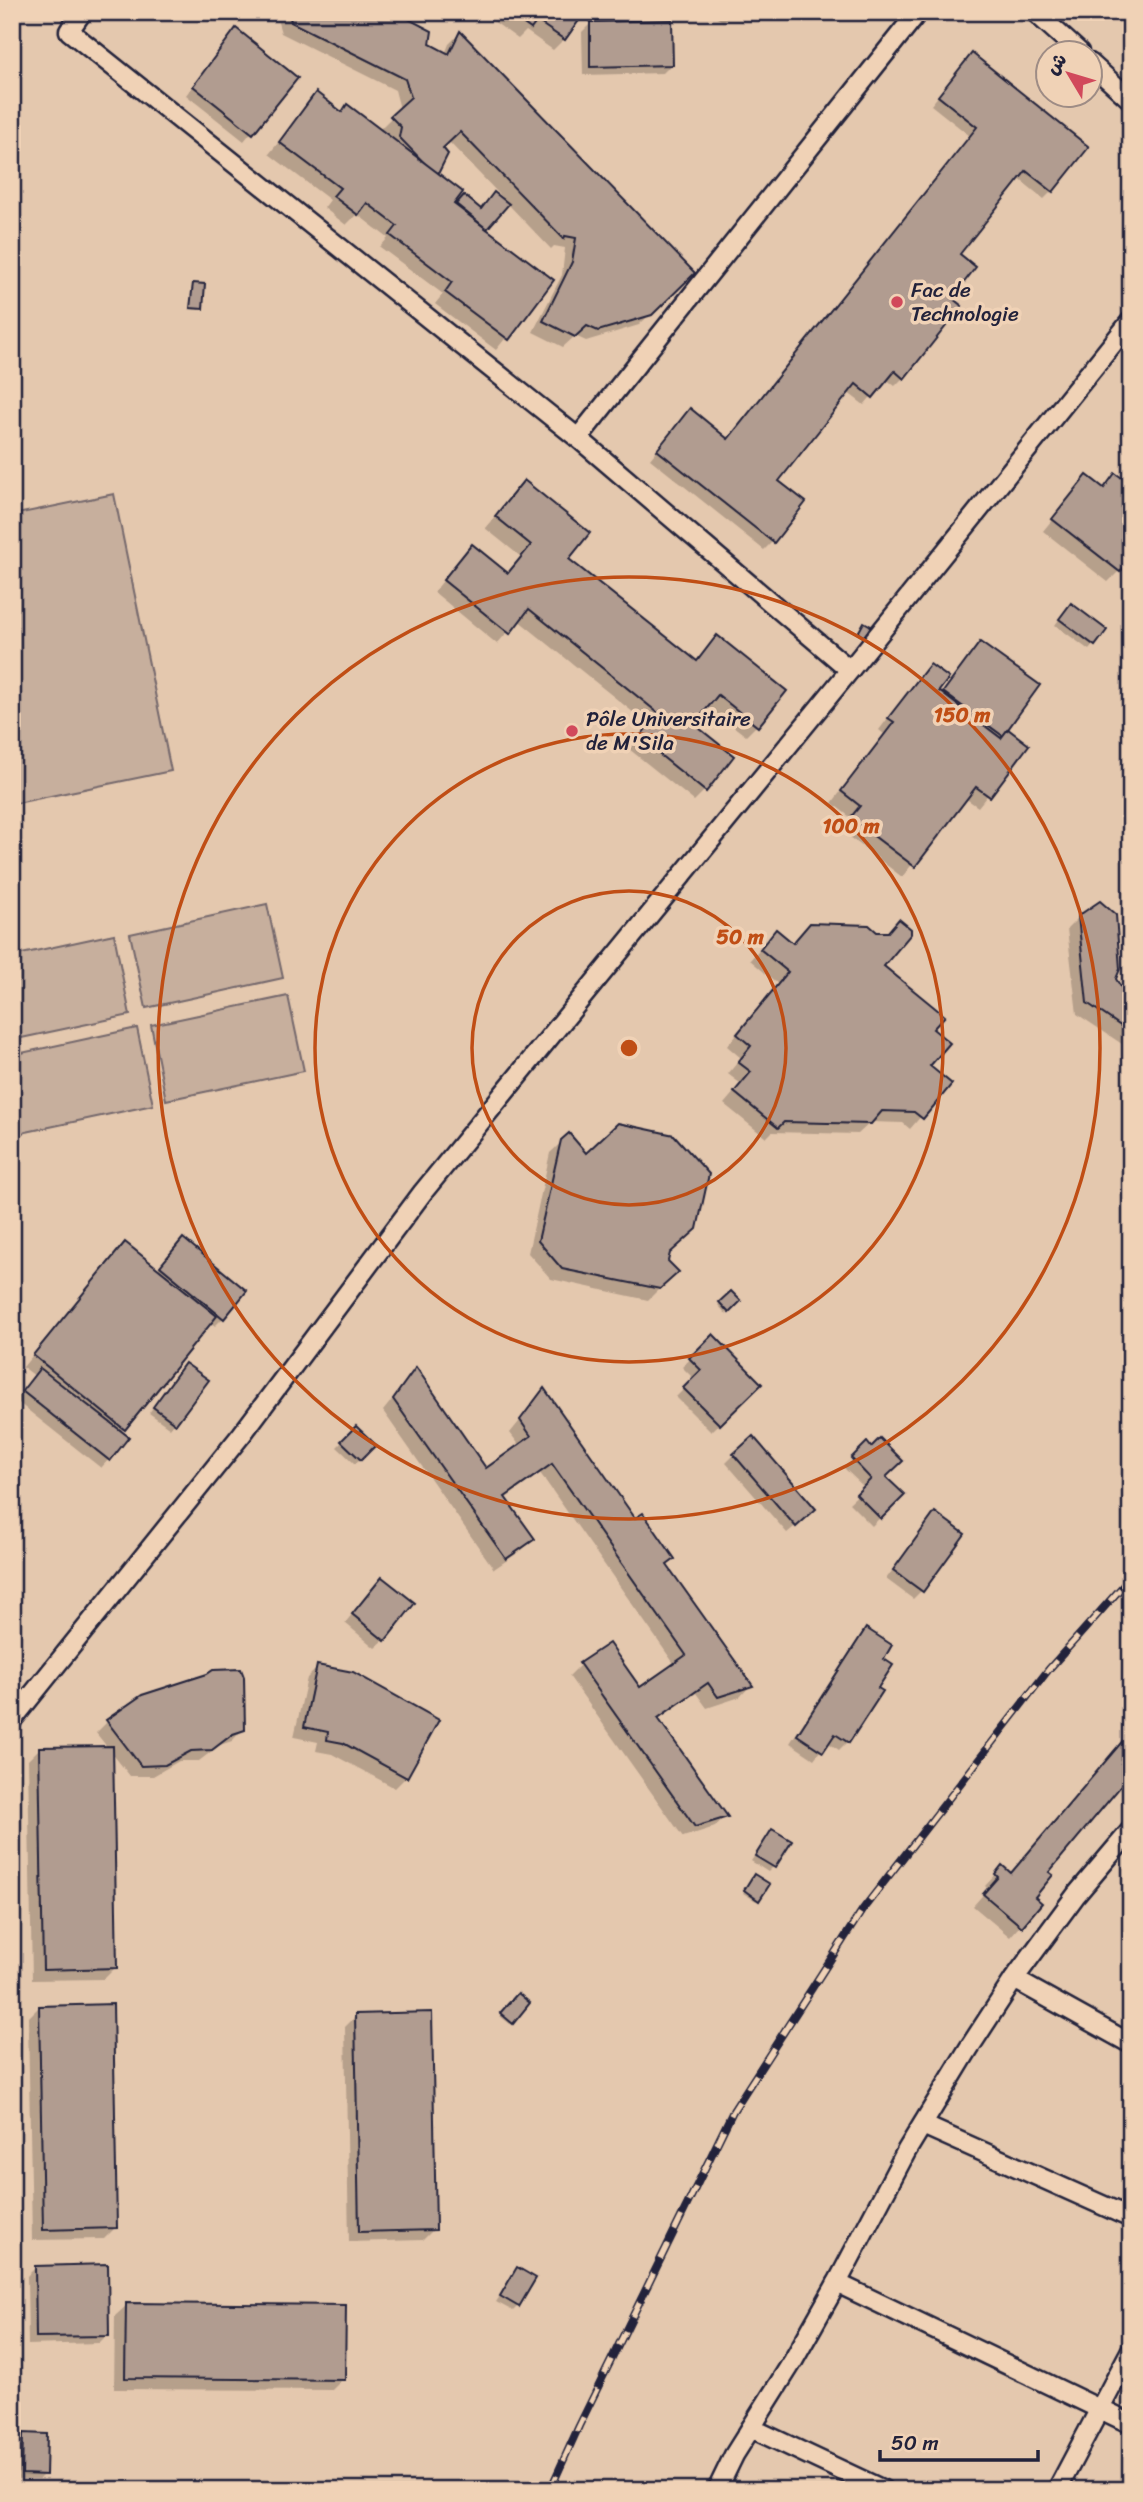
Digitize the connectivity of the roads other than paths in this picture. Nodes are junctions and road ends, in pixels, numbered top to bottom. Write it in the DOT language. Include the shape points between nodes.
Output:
graph roads {
  1 [pos="82,12"];
  2 [pos="918,12"];
  3 [pos="1035,12"];
  4 [pos="1064,38"];
  5 [pos="1104,76"];
  6 [pos="1131,100"];
  7 [pos="1131,321"];
  8 [pos="578,438"];
  9 [pos="850,670"];
  10 [pos="12,1720"];
  11 [pos="1131,1830"];
  12 [pos="1124,1850"];
  13 [pos="1014,1979"];
  14 [pos="1131,2043"];
  15 [pos="923,2125"];
  16 [pos="1131,2218"];
  17 [pos="837,2283"];
  18 [pos="1131,2350"];
  19 [pos="1100,2408"];
  20 [pos="1131,2424"];
  21 [pos="751,2428"];
  22 [pos="717,2490"];
  23 [pos="883,2490"];
  24 [pos="1057,2490"];
  1 -- 8 [label="street" via="69,31"];
  2 -- 8 [label="street"];
  3 -- 4 [label="street"];
  5 -- 6 [label="street"];
  7 -- 9 [label="street"];
  8 -- 9 [label="street"];
  9 -- 10 [label="street" via="423,1192 242,1434"];
  11 -- 12 [label="street"];
  12 -- 13 [label="street" via="1076,1895"];
  13 -- 14 [label="street"];
  13 -- 15 [label="street"];
  15 -- 16 [label="street"];
  15 -- 17 [label="street"];
  17 -- 19 [label="street"];
  17 -- 21 [label="street"];
  18 -- 19 [label="street"];
  19 -- 20 [label="street"];
  19 -- 24 [label="street"];
  21 -- 22 [label="street"];
  21 -- 23 [label="street"];
}
